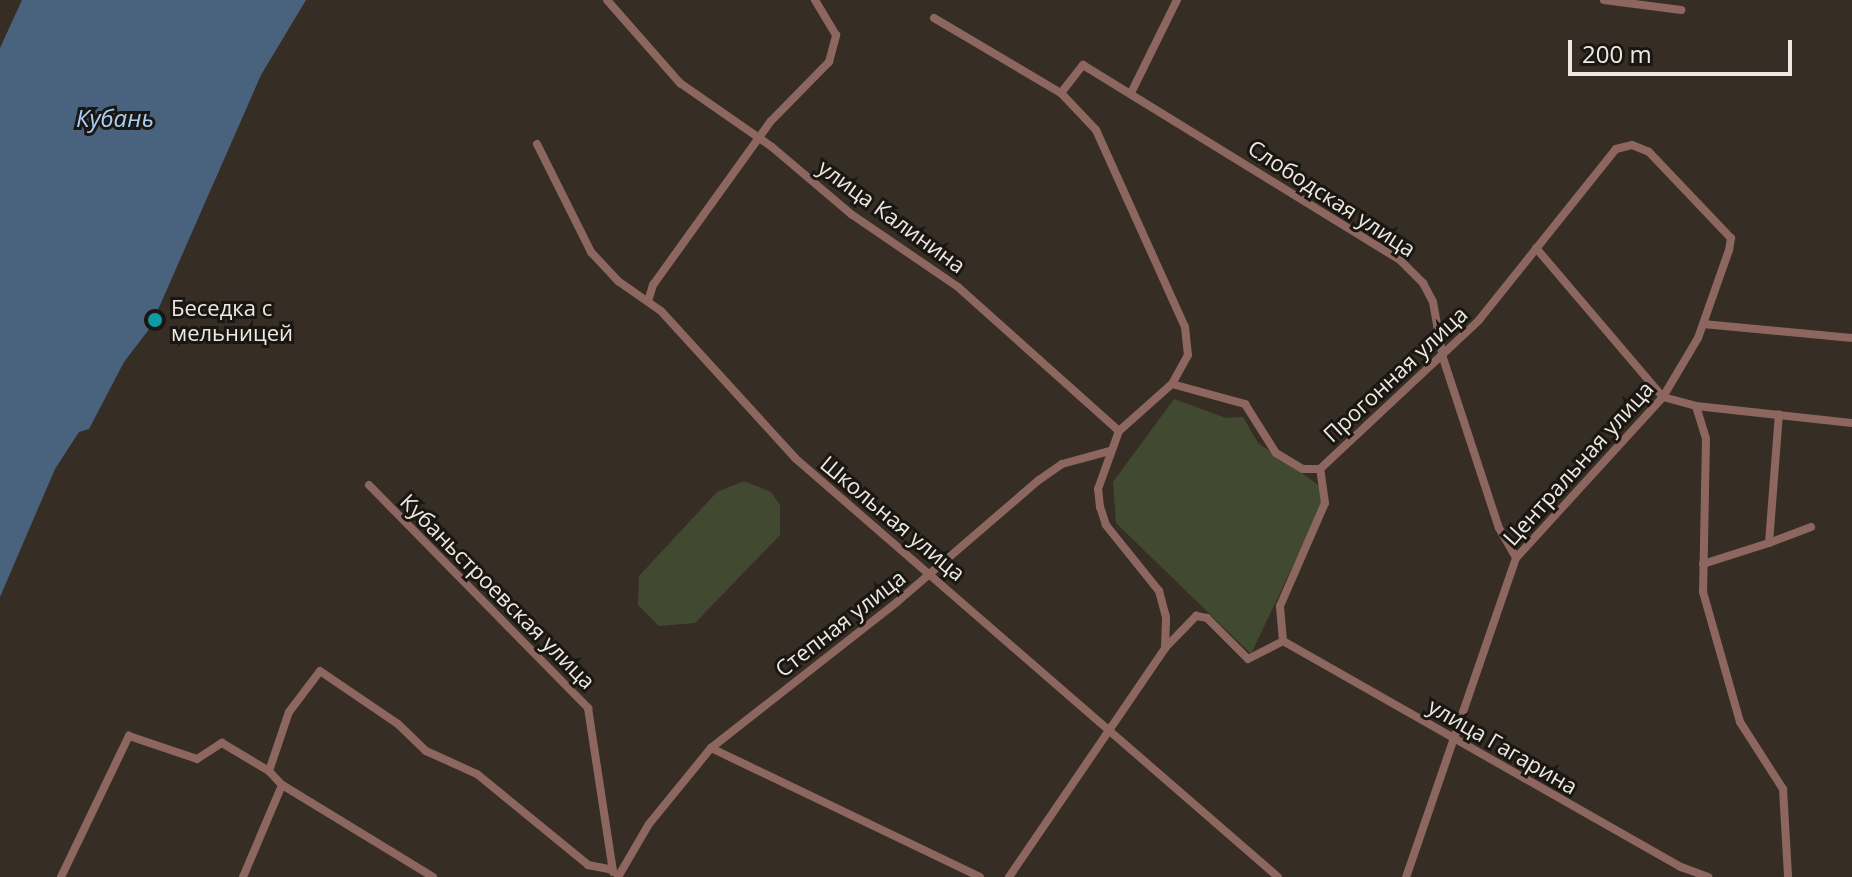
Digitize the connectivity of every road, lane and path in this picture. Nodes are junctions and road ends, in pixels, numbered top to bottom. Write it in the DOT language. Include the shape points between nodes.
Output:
graph roads {
  1 [pos="607,0"];
  2 [pos="815,0"];
  3 [pos="1177,0"];
  4 [pos="1604,0"];
  5 [pos="1681,10"];
  6 [pos="934,18"];
  7 [pos="1132,91"];
  8 [pos="1061,93"];
  9 [pos="760,139"];
  10 [pos="537,144"];
  11 [pos="1681,184"];
  12 [pos="1536,248"];
  13 [pos="649,298"];
  14 [pos="1703,324"];
  15 [pos="1852,338"];
  16 [pos="1443,358"];
  17 [pos="1172,384"];
  18 [pos="1663,397"];
  19 [pos="1696,406"];
  20 [pos="1779,414"];
  21 [pos="1852,423"];
  22 [pos="1119,431"];
  23 [pos="1110,451"];
  24 [pos="1320,469"];
  25 [pos="369,485"];
  26 [pos="1811,527"];
  27 [pos="1769,543"];
  28 [pos="1516,558"];
  29 [pos="1703,564"];
  30 [pos="932,574"];
  31 [pos="1283,641"];
  32 [pos="1165,648"];
  33 [pos="1109,729"];
  34 [pos="1454,740"];
  35 [pos="711,748"];
  36 [pos="269,771"];
  37 [pos="282,785"];
  38 [pos="615,875"];
  39 [pos="61,877"];
  40 [pos="243,877"];
  41 [pos="433,877"];
  42 [pos="980,877"];
  43 [pos="1009,877"];
  44 [pos="1278,877"];
  45 [pos="1406,877"];
  46 [pos="1708,877"];
  47 [pos="1788,877"];
  1 -- 9 [label="street, улица Калинина" via="680,83"];
  2 -- 9 [label="street" via="836,35 836,48"];
  3 -- 7 [label="street"];
  4 -- 5 [label="street"];
  6 -- 8 [label="street"];
  7 -- 8 [label="street, Слободская улица" via="1083,65"];
  7 -- 16 [label="street, Слободская улица" via="1400,260 1433,302"];
  8 -- 17 [label="street" via="1096,130 1185,327 1188,355"];
  9 -- 13 [label="street" via="653,285"];
  9 -- 22 [label="street, улица Калинина" via="851,214 958,287"];
  10 -- 13 [label="street, Школьная улица" via="591,252 618,281"];
  11 -- 12 [label="street, Прогонная улица" via="1640,147 1616,149"];
  11 -- 14 [label="street, Центральная улица" via="1731,238"];
  12 -- 16 [label="street, Прогонная улица"];
  12 -- 18 [label="street"];
  13 -- 30 [label="street, Школьная улица" via="795,458"];
  14 -- 15 [label="street"];
  14 -- 18 [label="street, Центральная улица"];
  16 -- 24 [label="street, Прогонная улица"];
  16 -- 28 [label="street, Слободская улица" via="1499,528"];
  17 -- 22 [label="street"];
  17 -- 24 [label="street" via="1245,404 1276,453 1303,469"];
  18 -- 19 [label="street"];
  18 -- 28 [label="street, Центральная улица"];
  19 -- 20 [label="street"];
  19 -- 29 [label="street" via="1706,439"];
  20 -- 21 [label="street"];
  20 -- 27 [label="street"];
  22 -- 23 [label="street"];
  23 -- 30 [label="street, Степная улица" via="1062,464"];
  23 -- 32 [label="street" via="1098,489 1100,507 1106,525 1159,591 1166,617"];
  24 -- 31 [label="street, Прогонная улица" via="1326,497 1280,606"];
  25 -- 38 [label="street, Кубаньстроевская улица" via="588,708"];
  26 -- 27 [label="street"];
  27 -- 29 [label="street"];
  28 -- 34 [label="street, Центральная улица"];
  29 -- 47 [label="street" via="1713,635 1740,722 1783,789"];
  30 -- 33 [label="street, Школьная улица"];
  30 -- 35 [label="street, Степная улица"];
  31 -- 32 [label="street" via="1248,659 1201,615"];
  31 -- 34 [label="street, улица Гагарина" via="1369,686"];
  32 -- 33 [label="street"];
  33 -- 43 [label="street"];
  33 -- 44 [label="street, Школьная улица"];
  34 -- 45 [label="street, Центральная улица"];
  34 -- 46 [label="street, улица Гагарина" via="1681,867"];
  35 -- 38 [label="street, Степная улица"];
  35 -- 42 [label="street"];
  36 -- 37 [label="street"];
  36 -- 38 [label="street" via="289,712 320,671 398,724 426,751 477,774 588,865"];
  36 -- 39 [label="street" via="222,743 197,759 129,736"];
  37 -- 40 [label="street"];
  37 -- 41 [label="street"];
}
